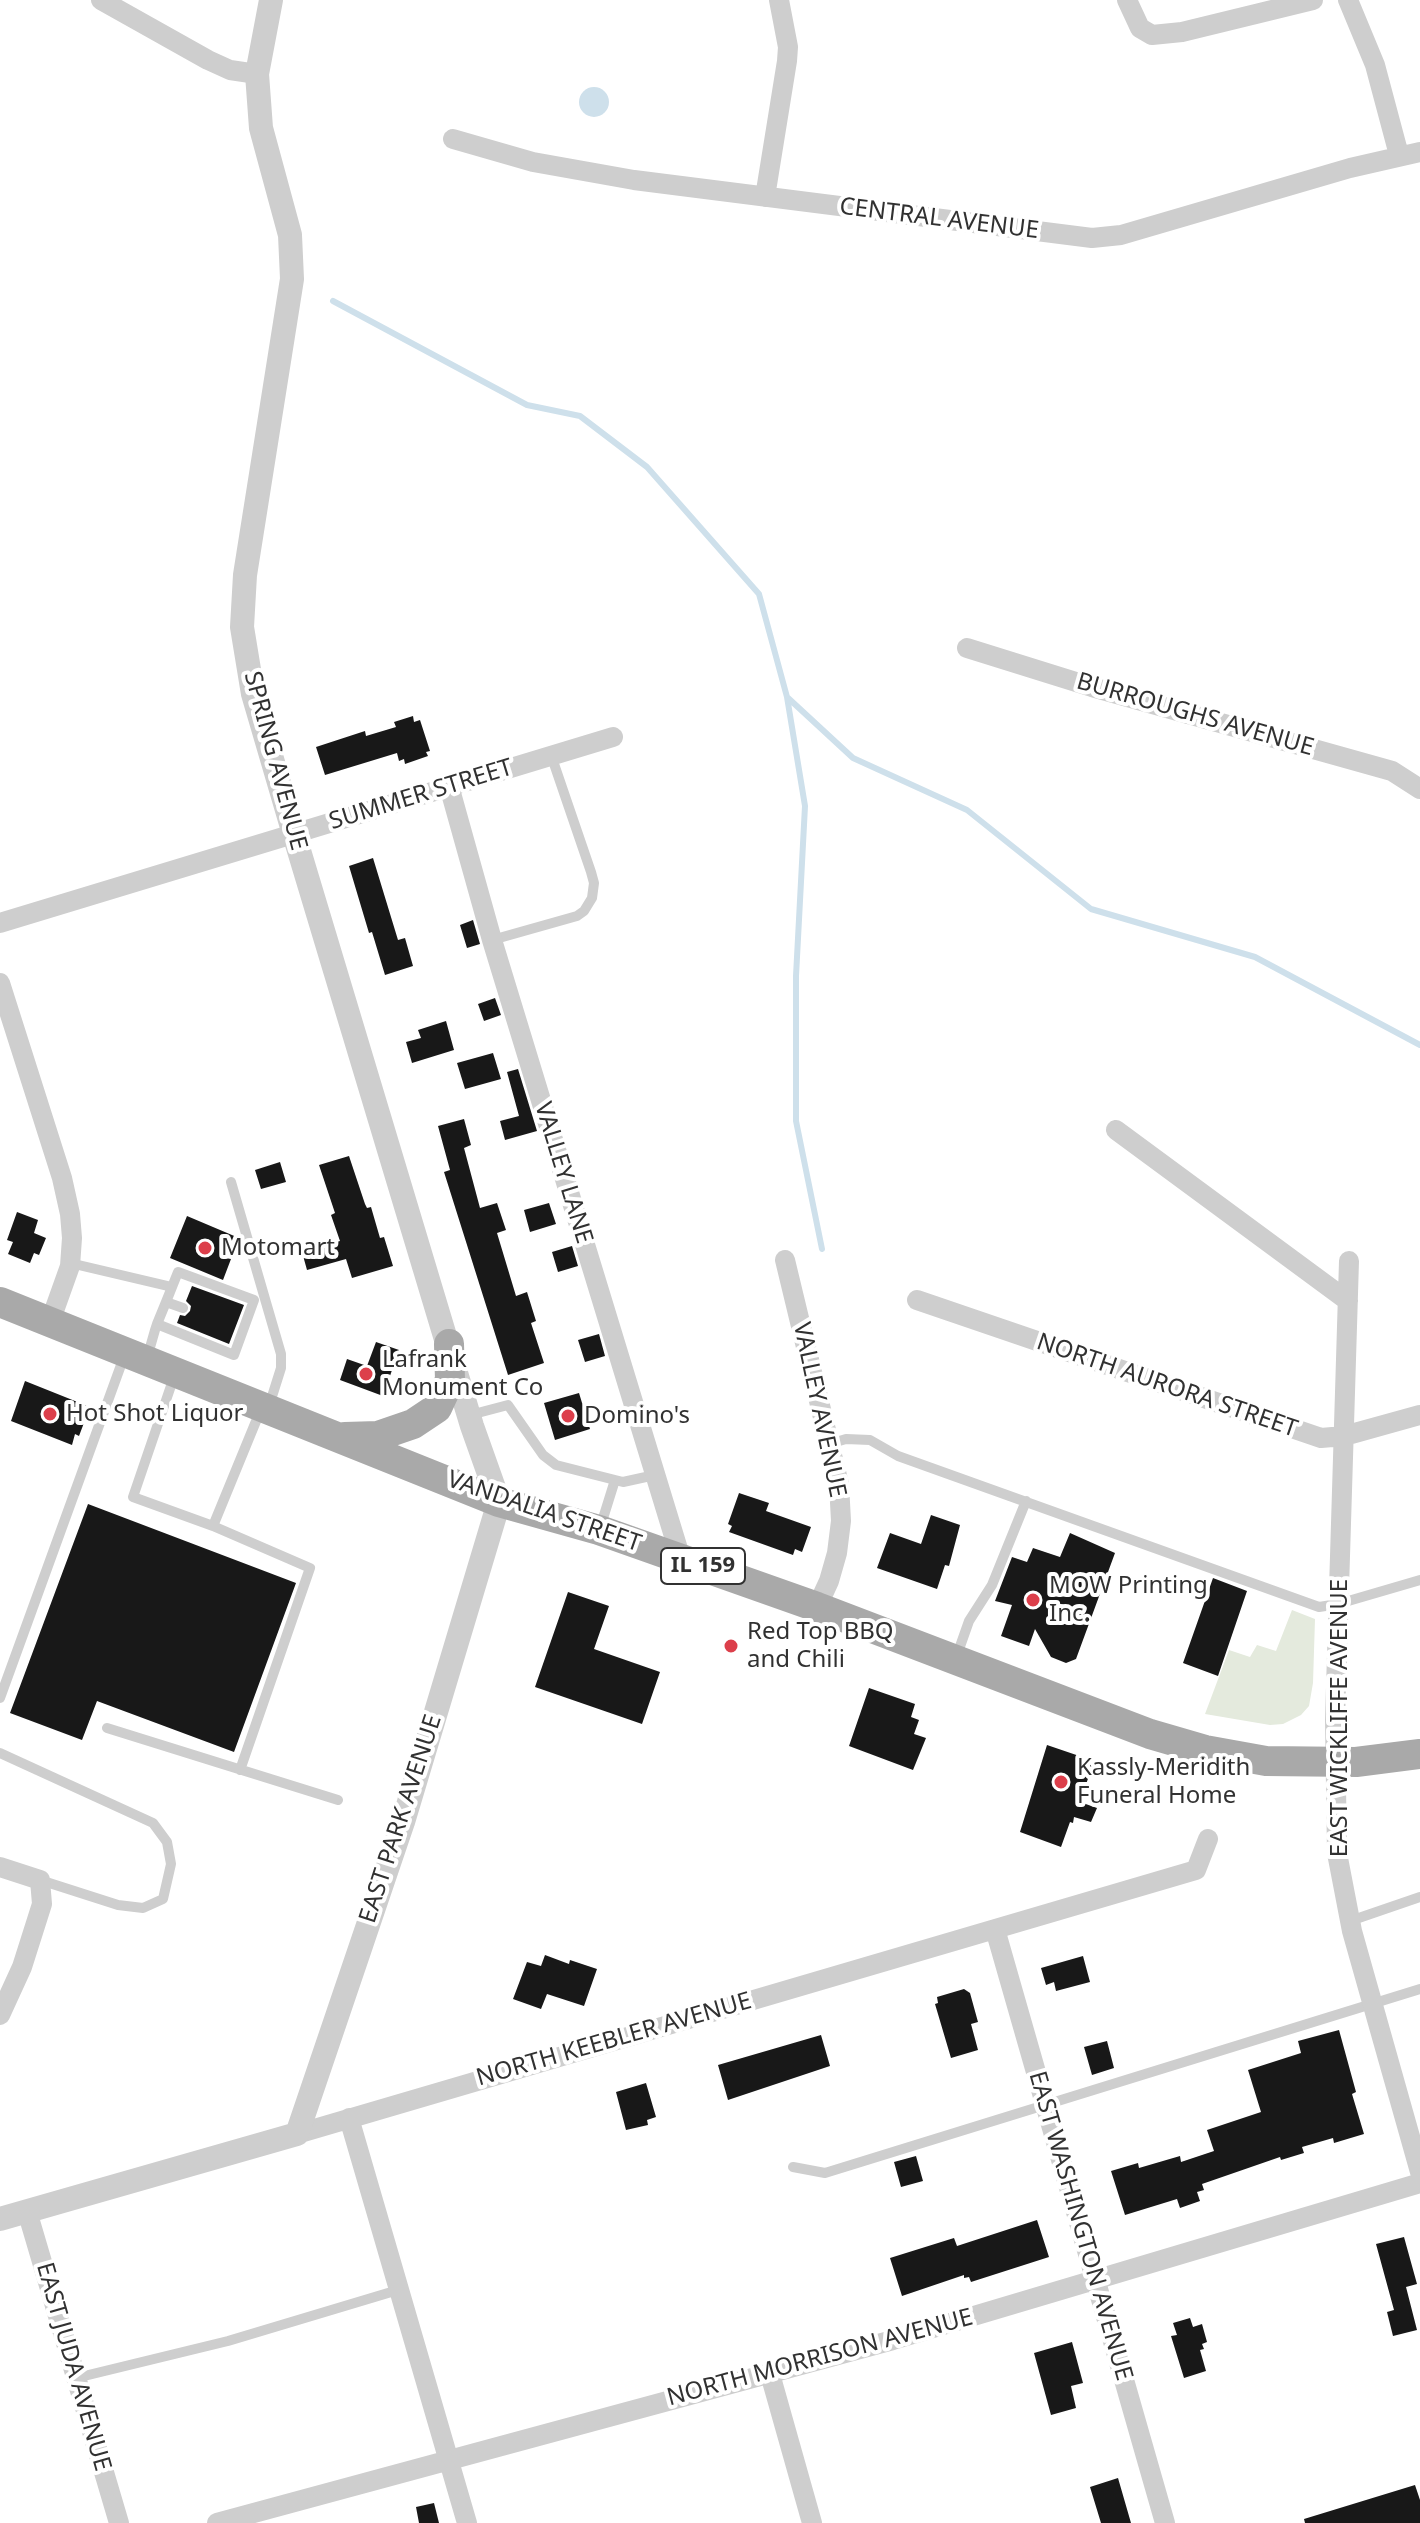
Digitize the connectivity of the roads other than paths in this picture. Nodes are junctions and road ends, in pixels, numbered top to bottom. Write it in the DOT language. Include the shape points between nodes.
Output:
graph roads {
  1 [pos="101,0"];
  2 [pos="271,0"];
  3 [pos="779,0"];
  4 [pos="1127,0"];
  5 [pos="1313,0"];
  6 [pos="1348,0"];
  7 [pos="257,74"];
  8 [pos="453,139"];
  9 [pos="1410,154"];
  10 [pos="765,197"];
  11 [pos="967,648"];
  12 [pos="613,737"];
  13 [pos="551,755"];
  14 [pos="449,786"];
  15 [pos="1420,789"];
  16 [pos="294,834"];
  17 [pos="0,923"];
  18 [pos="492,940"];
  19 [pos="0,983"];
  20 [pos="1116,1130"];
  21 [pos="231,1182"];
  22 [pos="785,1260"];
  23 [pos="1349,1261"];
  24 [pos="70,1263"];
  25 [pos="172,1287"];
  26 [pos="254,1300"];
  27 [pos="917,1300"];
  28 [pos="1348,1301"];
  29 [pos="0,1302"];
  30 [pos="166,1302"];
  31 [pos="268,1306"];
  32 [pos="183,1308"];
  33 [pos="50,1322"];
  34 [pos="157,1324"];
  35 [pos="449,1344"];
  36 [pos="136,1357"];
  37 [pos="176,1372"];
  38 [pos="265,1407"];
  39 [pos="470,1415"];
  40 [pos="1420,1415"];
  41 [pos="1344,1436"];
  42 [pos="342,1438"];
  43 [pos="829,1444"];
  44 [pos="655,1475"];
  45 [pos="615,1480"];
  46 [pos="1026,1501"];
  47 [pos="499,1502"];
  48 [pos="213,1526"];
  49 [pos="599,1530"];
  50 [pos="681,1559"];
  51 [pos="1420,1580"];
  52 [pos="1338,1604"];
  53 [pos="817,1607"];
  54 [pos="955,1660"];
  55 [pos="0,1698"];
  56 [pos="107,1728"];
  57 [pos="0,1753"];
  58 [pos="1420,1754"];
  59 [pos="1334,1763"];
  60 [pos="240,1770"];
  61 [pos="338,1800"];
  62 [pos="1208,1839"];
  63 [pos="0,1867"];
  64 [pos="40,1880"];
  65 [pos="1420,1897"];
  66 [pos="1350,1921"];
  67 [pos="995,1929"];
  68 [pos="1420,1989"];
  69 [pos="1372,2004"];
  70 [pos="0,2015"];
  71 [pos="1045,2104"];
  72 [pos="349,2118"];
  73 [pos="297,2134"];
  74 [pos="793,2167"];
  75 [pos="1420,2172"];
  76 [pos="1420,2183"];
  77 [pos="27,2211"];
  78 [pos="0,2219"];
  79 [pos="1095,2281"];
  80 [pos="398,2290"];
  81 [pos="770,2374"];
  82 [pos="76,2378"];
  83 [pos="448,2459"];
  84 [pos="119,2523"];
  85 [pos="217,2523"];
  86 [pos="467,2523"];
  87 [pos="812,2523"];
  88 [pos="1165,2523"];
  1 -- 7 [label="street" via="208,60"];
  2 -- 7 [label="street, SPRING AVENUE"];
  3 -- 10 [label="street" via="788,47"];
  4 -- 5 [label="street" via="1140,28 1152,35"];
  6 -- 9 [label="street"];
  7 -- 16 [label="street, SPRING AVENUE" via="261,128 290,235 292,279 245,575 242,627 253,694"];
  8 -- 10 [label="street, CENTRAL AVENUE" via="575,171"];
  9 -- 10 [label="street, CENTRAL AVENUE" via="1121,235 1092,238"];
  11 -- 15 [label="street, BURROUGHS AVENUE" via="1392,771"];
  12 -- 13 [label="street, SUMMER STREET"];
  13 -- 14 [label="street, SUMMER STREET"];
  13 -- 18 [label="lane" via="591,872 592,898 577,916"];
  14 -- 16 [label="street, SUMMER STREET"];
  14 -- 18 [label="street, VALLEY LANE"];
  16 -- 17 [label="street, SUMMER STREET"];
  16 -- 35 [label="street, SPRING AVENUE"];
  18 -- 44 [label="street, VALLEY LANE"];
  19 -- 24 [label="street" via="66,1196"];
  20 -- 28 [label="street"];
  21 -- 31 [label="lane"];
  22 -- 43 [label="street, VALLEY AVENUE"];
  23 -- 28 [label="street, EAST WICKLIFFE AVENUE"];
  24 -- 25 [label="lane"];
  24 -- 33 [label="street"];
  25 -- 26 [label="lane" via="178,1272"];
  25 -- 30 [label="lane"];
  26 -- 31 [label="lane"];
  26 -- 34 [label="lane" via="234,1355"];
  27 -- 41 [label="street, NORTH AURORA STREET" via="1302,1433"];
  28 -- 41 [label="street, EAST WICKLIFFE AVENUE"];
  29 -- 33 [label="main road, VANDALIA STREET / IL 159"];
  30 -- 32 [label="lane"];
  30 -- 34 [label="lane"];
  31 -- 38 [label="lane" via="282,1361"];
  33 -- 36 [label="main road, VANDALIA STREET / IL 159"];
  34 -- 36 [label="lane"];
  35 -- 39 [label="street, SPRING AVENUE"];
  35 -- 42 [label="main road" via="450,1380 437,1408 413,1424 378,1436"];
  36 -- 37 [label="main road, VANDALIA STREET / IL 159"];
  36 -- 55 [label="lane"];
  37 -- 38 [label="main road, VANDALIA STREET / IL 159"];
  37 -- 48 [label="lane" via="133,1497"];
  38 -- 42 [label="main road, VANDALIA STREET / IL 159"];
  38 -- 48 [label="lane"];
  39 -- 45 [label="lane" via="508,1405 550,1461"];
  39 -- 47 [label="street, SPRING AVENUE"];
  40 -- 41 [label="street, NORTH AURORA STREET"];
  41 -- 52 [label="street, EAST WICKLIFFE AVENUE"];
  42 -- 47 [label="main road, VANDALIA STREET / IL 159"];
  43 -- 46 [label="lane" via="870,1440 898,1456"];
  43 -- 53 [label="street, VALLEY AVENUE" via="841,1521 837,1553"];
  44 -- 45 [label="lane"];
  44 -- 50 [label="street, VALLEY LANE"];
  45 -- 49 [label="lane"];
  46 -- 52 [label="lane" via="1319,1607"];
  46 -- 54 [label="lane"];
  47 -- 49 [label="main road, VANDALIA STREET / IL 159"];
  47 -- 73 [label="street, EAST PARK AVENUE" via="403,1822"];
  48 -- 60 [label="lane" via="310,1568"];
  49 -- 50 [label="main road, VANDALIA STREET / IL 159"];
  50 -- 53 [label="main road, VANDALIA STREET / IL 159"];
  51 -- 52 [label="lane"];
  52 -- 59 [label="street, EAST WICKLIFFE AVENUE"];
  53 -- 54 [label="main road, VANDALIA STREET / IL 159"];
  54 -- 59 [label="main road, VANDALIA STREET / IL 159" via="1178,1743 1266,1761"];
  56 -- 60 [label="lane"];
  57 -- 64 [label="lane" via="153,1823 167,1842 171,1864 163,1899 143,1908"];
  58 -- 59 [label="main road, VANDALIA STREET / IL 159"];
  59 -- 66 [label="street, EAST WICKLIFFE AVENUE" via="1337,1853"];
  60 -- 61 [label="lane"];
  62 -- 67 [label="street, NORTH KEEBLER AVENUE" via="1196,1870"];
  63 -- 64 [label="street"];
  64 -- 70 [label="street" via="42,1904"];
  65 -- 66 [label="lane"];
  66 -- 69 [label="street, EAST WICKLIFFE AVENUE"];
  67 -- 71 [label="street, EAST WASHINGTON AVENUE"];
  67 -- 72 [label="street, NORTH KEEBLER AVENUE"];
  68 -- 69 [label="lane"];
  69 -- 71 [label="lane"];
  69 -- 75 [label="street, EAST WICKLIFFE AVENUE"];
  71 -- 74 [label="lane" via="825,2173"];
  71 -- 79 [label="street, EAST WASHINGTON AVENUE"];
  72 -- 73 [label="street, NORTH KEEBLER AVENUE"];
  72 -- 80 [label="street"];
  73 -- 77 [label="street, NORTH KEEBLER AVENUE"];
  76 -- 79 [label="street, NORTH MORRISON AVENUE"];
  77 -- 78 [label="street, NORTH KEEBLER AVENUE"];
  77 -- 82 [label="street, EAST JUDA AVENUE"];
  79 -- 81 [label="street, NORTH MORRISON AVENUE"];
  79 -- 88 [label="street, EAST WASHINGTON AVENUE"];
  80 -- 82 [label="lane" via="228,2341"];
  80 -- 83 [label="street"];
  81 -- 83 [label="street, NORTH MORRISON AVENUE"];
  81 -- 87 [label="street"];
  82 -- 84 [label="street, EAST JUDA AVENUE"];
  83 -- 85 [label="street, NORTH MORRISON AVENUE"];
  83 -- 86 [label="street"];
}
